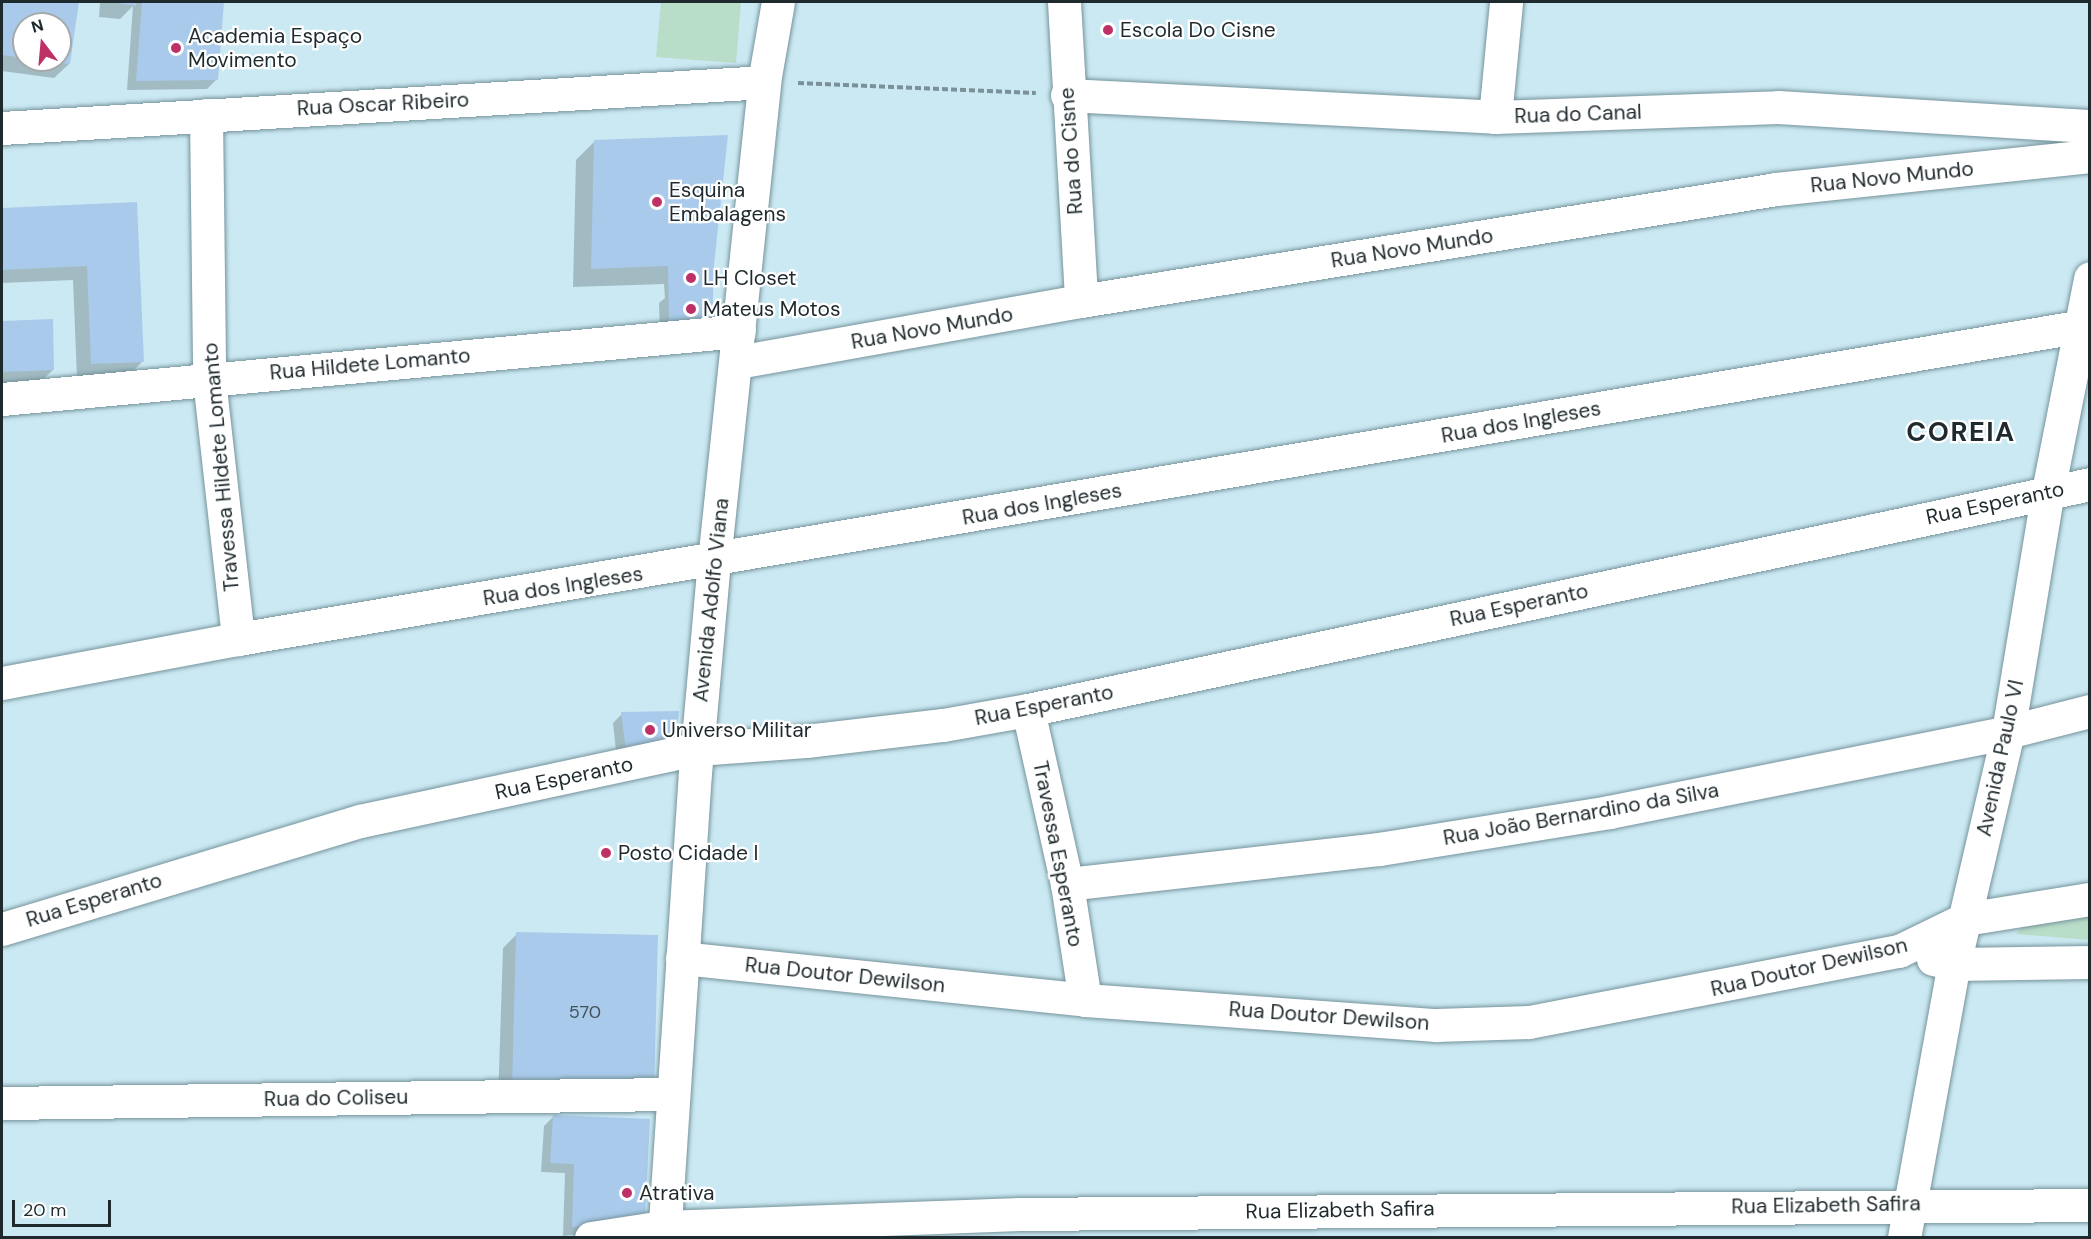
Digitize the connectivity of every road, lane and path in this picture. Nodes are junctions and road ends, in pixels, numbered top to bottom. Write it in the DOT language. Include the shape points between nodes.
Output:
graph roads {
  1 [pos="778,2"];
  2 [pos="1064,2"];
  3 [pos="1506,2"];
  4 [pos="764,82"];
  5 [pos="1067,95"];
  6 [pos="206,115"];
  7 [pos="1495,117"];
  8 [pos="2090,126"];
  9 [pos="2,128"];
  10 [pos="2090,156"];
  11 [pos="2090,278"];
  12 [pos="1081,301"];
  13 [pos="2083,340"];
  14 [pos="738,347"];
  15 [pos="209,379"];
  16 [pos="2,399"];
  17 [pos="2090,484"];
  18 [pos="2048,491"];
  19 [pos="714,561"];
  20 [pos="238,639"];
  21 [pos="2,683"];
  22 [pos="1028,710"];
  23 [pos="2090,711"];
  24 [pos="2008,732"];
  25 [pos="697,749"];
  26 [pos="1067,885"];
  27 [pos="2090,899"];
  28 [pos="1965,919"];
  29 [pos="2,929"];
  30 [pos="1899,951"];
  31 [pos="682,958"];
  32 [pos="2090,962"];
  33 [pos="1954,964"];
  34 [pos="1085,1000"];
  35 [pos="671,1094"];
  36 [pos="2,1103"];
  37 [pos="1911,1204"];
  38 [pos="2090,1205"];
  39 [pos="923,1228"];
  40 [pos="664,1232"];
  41 [pos="591,1238"];
  42 [pos="1904,1238"];
  1 -- 4 [label="street, Avenida Adolfo Viana"];
  2 -- 5 [label="street, Rua do Cisne"];
  3 -- 7 [label="street"];
  4 -- 5 [label="path"];
  4 -- 6 [label="street, Rua Oscar Ribeiro"];
  4 -- 14 [label="street, Avenida Adolfo Viana"];
  5 -- 7 [label="street, Rua do Canal"];
  5 -- 12 [label="street, Rua do Cisne"];
  6 -- 9 [label="street, Rua Oscar Ribeiro"];
  6 -- 15 [label="street, Travessa Hildete Lomanto"];
  7 -- 8 [label="street, Rua do Canal" via="1778,107"];
  10 -- 12 [label="street, Rua Novo Mundo" via="1776,189"];
  11 -- 13 [label="street, Avenida Paulo VI"];
  12 -- 14 [label="street, Rua Novo Mundo"];
  13 -- 18 [label="street, Avenida Paulo VI"];
  13 -- 19 [label="street, Rua dos Ingleses"];
  14 -- 15 [label="street, Rua Hildete Lomanto"];
  14 -- 19 [label="street, Avenida Adolfo Viana"];
  15 -- 16 [label="street, Rua Hildete Lomanto"];
  15 -- 20 [label="street, Travessa Hildete Lomanto"];
  17 -- 18 [label="street, Rua Esperanto"];
  18 -- 22 [label="street, Rua Esperanto"];
  18 -- 24 [label="street, Avenida Paulo VI"];
  19 -- 20 [label="street, Rua dos Ingleses"];
  19 -- 25 [label="street, Avenida Adolfo Viana"];
  20 -- 21 [label="street, Rua dos Ingleses"];
  22 -- 25 [label="street, Rua Esperanto" via="828,739"];
  22 -- 26 [label="street, Travessa Esperanto"];
  23 -- 24 [label="street, Rua João Bernardino da Silva"];
  24 -- 26 [label="street, Rua João Bernardino da Silva" via="1609,812 1379,849"];
  24 -- 28 [label="street, Avenida Paulo VI"];
  25 -- 29 [label="street, Rua Esperanto" via="360,821"];
  25 -- 31 [label="street, Avenida Adolfo Viana"];
  26 -- 34 [label="street, Travessa Esperanto"];
  27 -- 28 [label="street, Rua Doutor Dewilson"];
  28 -- 30 [label="street, Rua Doutor Dewilson"];
  28 -- 33 [label="street, Avenida Paulo VI"];
  30 -- 33 [label="street"];
  30 -- 34 [label="street, Rua Doutor Dewilson" via="1528,1022 1437,1024"];
  31 -- 34 [label="street, Rua Doutor Dewilson"];
  31 -- 35 [label="street, Avenida Adolfo Viana"];
  32 -- 33 [label="street"];
  33 -- 37 [label="street, Avenida Paulo VI"];
  35 -- 36 [label="street, Rua do Coliseu"];
  35 -- 40 [label="street, Avenida Adolfo Viana"];
  37 -- 38 [label="street, Rua Elizabeth Safira"];
  37 -- 39 [label="street, Rua Elizabeth Safira" via="1020,1214"];
  37 -- 42 [label="street, Avenida Paulo VI"];
  39 -- 40 [label="street, Rua Elizabeth Safira"];
  40 -- 41 [label="street, Rua Elizabeth Safira"];
}
